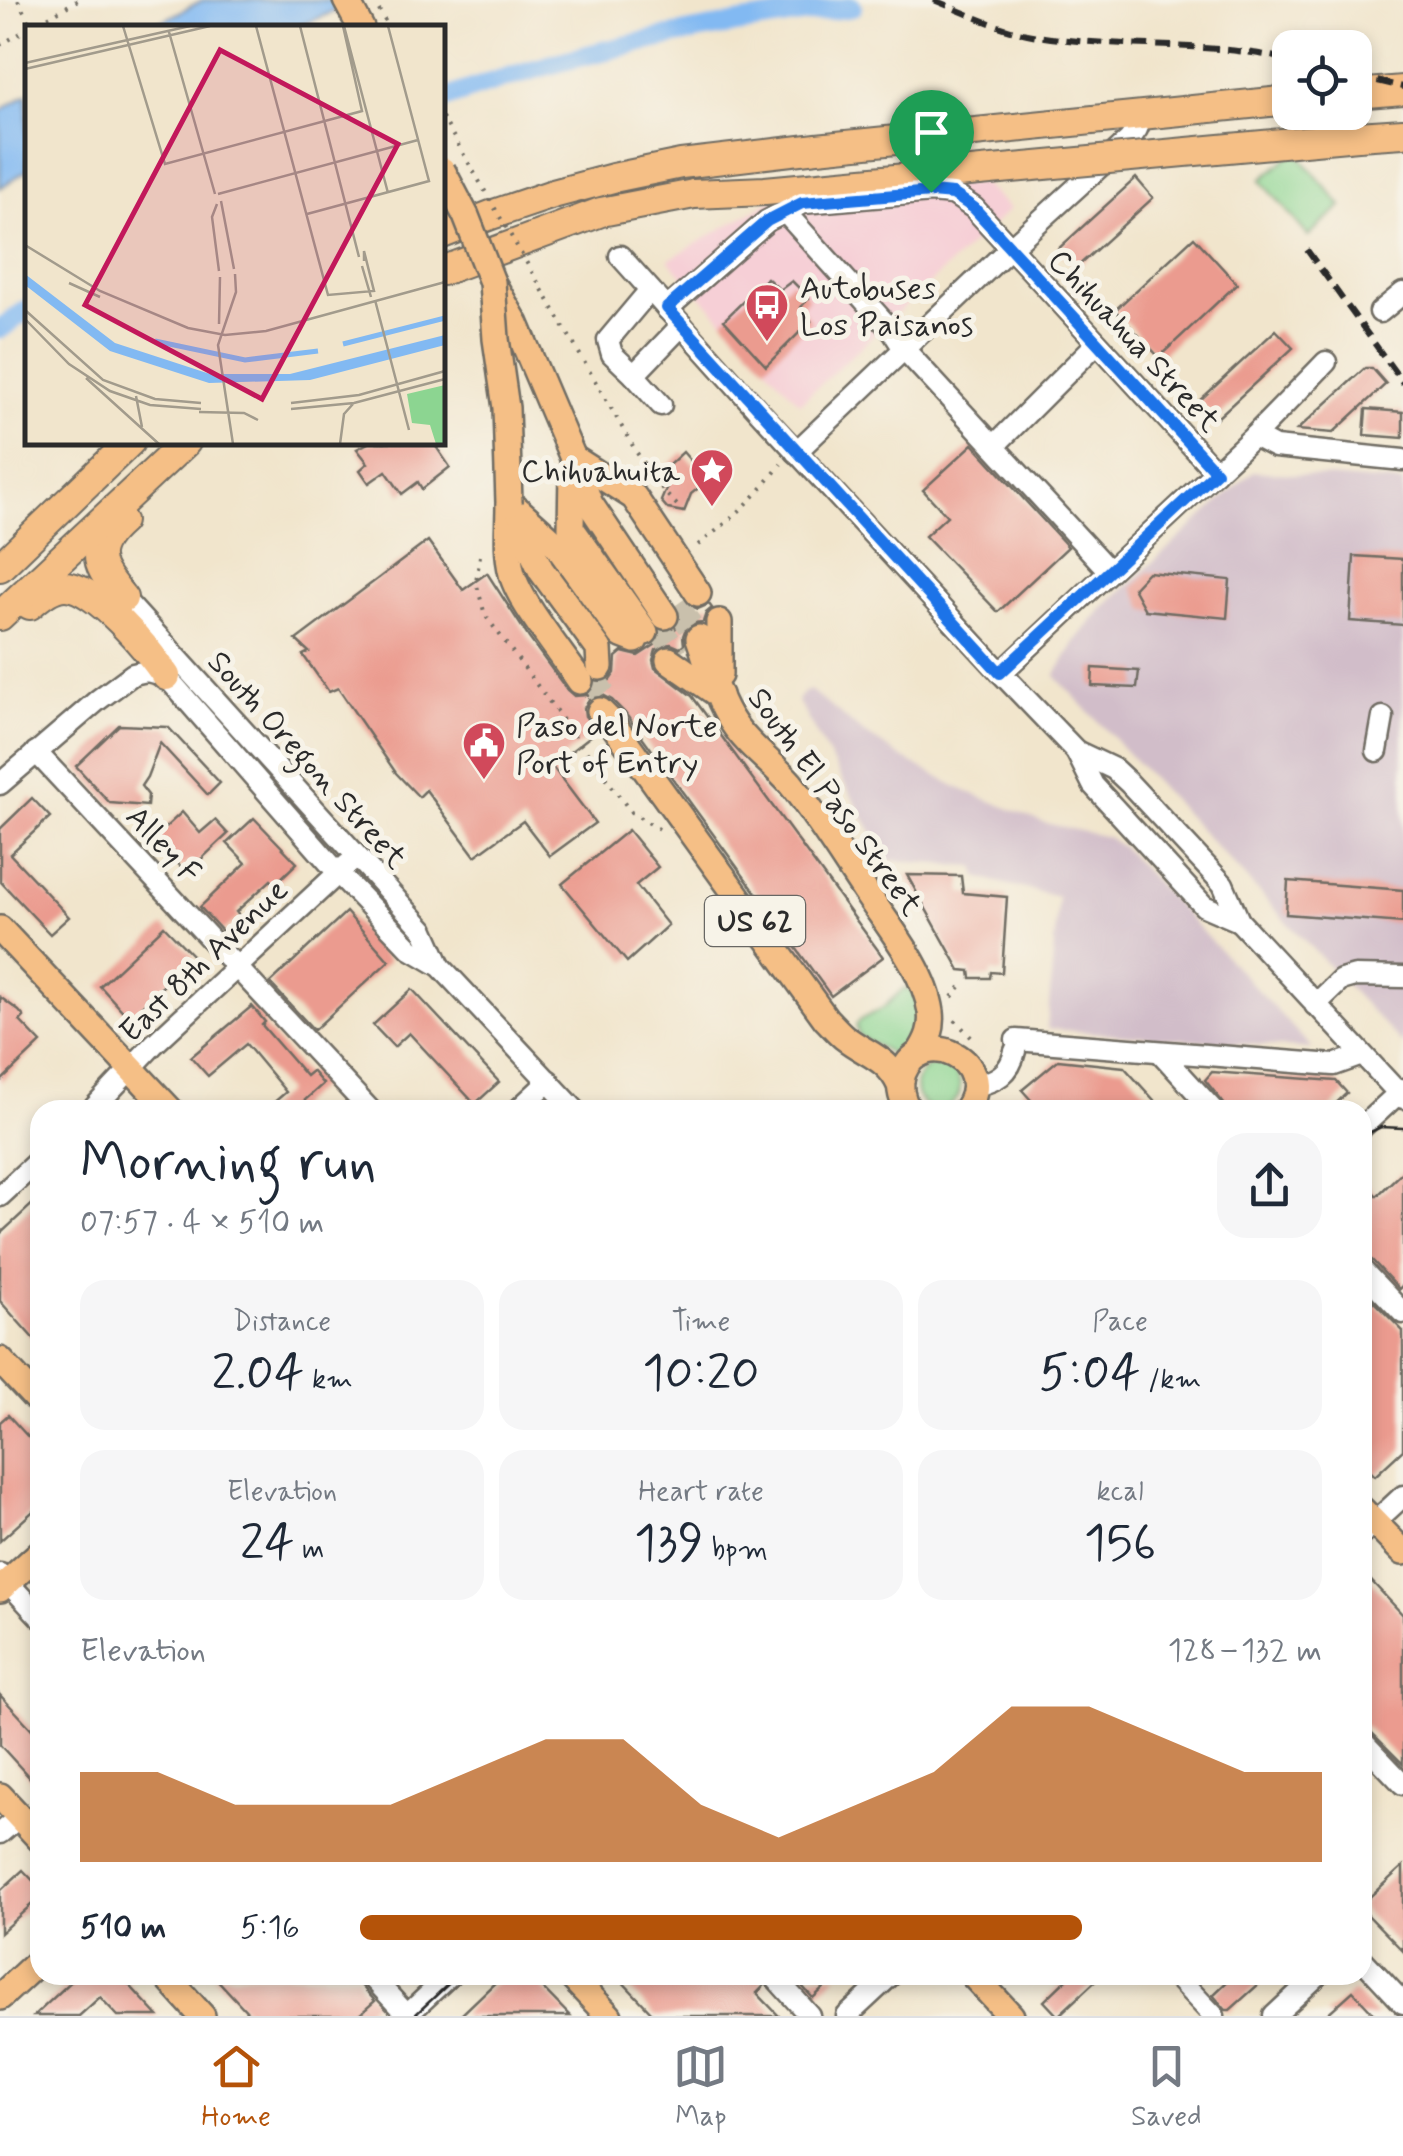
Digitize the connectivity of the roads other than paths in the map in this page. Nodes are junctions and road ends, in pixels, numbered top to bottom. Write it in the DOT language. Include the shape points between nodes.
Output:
graph roads {
  1 [pos="346,0"];
  2 [pos="360,25"];
  3 [pos="1403,90"];
  4 [pos="1372,93"];
  5 [pos="1272,102"];
  6 [pos="1142,116"];
  7 [pos="1403,133"];
  8 [pos="445,176"];
  9 [pos="784,211"];
  10 [pos="445,233"];
  11 [pos="1010,248"];
  12 [pos="620,256"];
  13 [pos="445,270"];
  14 [pos="492,282"];
  15 [pos="650,290"];
  16 [pos="1403,292"];
  17 [pos="667,308"];
  18 [pos="1380,312"];
  19 [pos="682,326"];
  20 [pos="1097,343"];
  21 [pos="904,349"];
  22 [pos="1326,362"];
  23 [pos="634,375"];
  24 [pos="661,404"];
  25 [pos="1254,436"];
  26 [pos="127,445"];
  27 [pos="183,445"];
  28 [pos="204,445"];
  29 [pos="994,446"];
  30 [pos="796,452"];
  31 [pos="573,458"];
  32 [pos="1403,460"];
  33 [pos="1216,472"];
  34 [pos="509,502"];
  35 [pos="0,568"];
  36 [pos="1109,572"];
  37 [pos="122,598"];
  38 [pos="666,615"];
  39 [pos="0,616"];
  40 [pos="0,634"];
  41 [pos="1000,673"];
  42 [pos="590,674"];
  43 [pos="166,676"];
  44 [pos="719,695"];
  45 [pos="607,712"];
  46 [pos="1383,717"];
  47 [pos="36,752"];
  48 [pos="1377,752"];
  49 [pos="0,784"];
  50 [pos="357,856"];
  51 [pos="338,873"];
  52 [pos="0,930"];
  53 [pos="238,966"];
  54 [pos="440,966"];
  55 [pos="1403,977"];
  56 [pos="1315,1005"];
  57 [pos="1161,1053"];
  58 [pos="919,1054"];
  59 [pos="1362,1055"];
  60 [pos="132,1069"];
  61 [pos="548,1082"];
  62 [pos="1402,1094"];
  63 [pos="970,1098"];
  64 [pos="102,1100"];
  65 [pos="161,1100"];
  66 [pos="361,1100"];
  67 [pos="529,1100"];
  68 [pos="565,1100"];
  69 [pos="903,1100"];
  70 [pos="904,1100"];
  71 [pos="1204,1100"];
  72 [pos="1372,1119"];
  73 [pos="30,1176"];
  74 [pos="0,1196"];
  75 [pos="1372,1280"];
  76 [pos="1403,1313"];
  77 [pos="0,1360"];
  78 [pos="30,1392"];
  79 [pos="1403,1496"];
  80 [pos="1372,1518"];
  81 [pos="1372,1526"];
  82 [pos="1403,1552"];
  83 [pos="30,1560"];
  84 [pos="2,1581"];
  85 [pos="30,1608"];
  86 [pos="1372,1751"];
  87 [pos="1403,1784"];
  88 [pos="0,1796"];
  89 [pos="10,1825"];
  90 [pos="30,1969"];
  91 [pos="1372,1969"];
  92 [pos="173,1985"];
  93 [pos="379,1985"];
  94 [pos="440,1985"];
  95 [pos="579,1985"];
  96 [pos="782,1985"];
  97 [pos="880,1985"];
  98 [pos="982,1985"];
  99 [pos="1185,1985"];
  100 [pos="1307,1985"];
  101 [pos="0,1997"];
  102 [pos="1403,2002"];
  103 [pos="202,2016"];
  104 [pos="407,2016"];
  105 [pos="608,2016"];
  106 [pos="810,2016"];
  107 [pos="847,2016"];
  108 [pos="1011,2016"];
  109 [pos="1214,2016"];
  110 [pos="1274,2016"];
  1 -- 2 [label="main road"];
  3 -- 4 [label="highway"];
  5 -- 10 [label="highway" via="681,164 553,194"];
  6 -- 11 [label="street" via="1129,140"];
  7 -- 13 [label="highway, bridge" via="694,194 602,212"];
  8 -- 14 [label="main road, bridge"];
  9 -- 11 [label="street, Chihuahua Street" via="802,203 953,194"];
  9 -- 17 [label="street"];
  9 -- 21 [label="street"];
  11 -- 20 [label="street, Chihuahua Street"];
  11 -- 21 [label="street"];
  12 -- 15 [label="street"];
  14 -- 31 [label="main road"];
  14 -- 34 [label="main road, bridge"];
  15 -- 17 [label="street"];
  15 -- 23 [label="street" via="608,340 612,354"];
  16 -- 18 [label="street"];
  17 -- 19 [label="street"];
  19 -- 23 [label="street"];
  19 -- 30 [label="street"];
  20 -- 29 [label="street"];
  20 -- 33 [label="street, Chihuahua Street"];
  21 -- 29 [label="street"];
  21 -- 30 [label="street"];
  22 -- 25 [label="street"];
  23 -- 24 [label="street"];
  25 -- 32 [label="street" via="1274,447"];
  25 -- 33 [label="street"];
  26 -- 35 [label="highway"];
  27 -- 39 [label="highway"];
  28 -- 37 [label="highway" via="99,547 104,576"];
  29 -- 36 [label="street"];
  30 -- 41 [label="street"];
  31 -- 38 [label="main road" via="590,504"];
  31 -- 38 [label="main road" via="634,497"];
  33 -- 36 [label="street"];
  34 -- 38 [label="main road" via="556,544 622,635"];
  34 -- 42 [label="main road" via="513,578 526,603"];
  36 -- 41 [label="street"];
  37 -- 50 [label="street, South Oregon Street"];
  40 -- 43 [label="highway" via="38,598 57,587 78,588 94,596"];
  41 -- 56 [label="street" via="1076,751 1129,783 1223,884 1239,921"];
  43 -- 47 [label="street" via="138,672"];
  43 -- 51 [label="street, South Oregon Street"];
  44 -- 44 [label="main road, South El Paso Street / US 62" via="693,642"];
  44 -- 58 [label="main road, South El Paso Street / US 62" via="737,728 824,830 922,982 932,1025"];
  45 -- 69 [label="main road, US 62" via="826,1019 894,1071"];
  46 -- 48 [label="street"];
  47 -- 49 [label="street"];
  47 -- 53 [label="street, Alley F"];
  50 -- 51 [label="street, East 8th Avenue"];
  50 -- 54 [label="street, South Oregon Street" via="424,930"];
  51 -- 53 [label="street, East 8th Avenue"];
  51 -- 54 [label="street, South Oregon Street" via="411,949"];
  52 -- 60 [label="main road"];
  53 -- 60 [label="street, East 8th Avenue"];
  53 -- 66 [label="street, Alley F"];
  54 -- 61 [label="street, South Oregon Street"];
  55 -- 56 [label="street" via="1340,980"];
  56 -- 59 [label="street"];
  57 -- 59 [label="street" via="1334,1064"];
  57 -- 63 [label="street" via="1016,1046 1008,1070"];
  57 -- 71 [label="street"];
  58 -- 63 [label="main road" via="940,1050 959,1056 973,1074"];
  58 -- 70 [label="main road, US 62" via="906,1066"];
  59 -- 62 [label="street"];
  60 -- 64 [label="street, East 8th Avenue"];
  60 -- 65 [label="main road"];
  61 -- 67 [label="street"];
  61 -- 68 [label="street, South Oregon Street"];
  62 -- 72 [label="street"];
  73 -- 74 [label="street"];
  75 -- 76 [label="street"];
  77 -- 78 [label="main road"];
  79 -- 80 [label="street"];
  81 -- 82 [label="main road"];
  83 -- 84 [label="main road"];
  84 -- 85 [label="street"];
  86 -- 87 [label="street"];
  88 -- 89 [label="main road"];
  90 -- 101 [label="main road"];
  91 -- 102 [label="street"];
  92 -- 103 [label="main road"];
  93 -- 104 [label="street"];
  94 -- 104 [label="street"];
  95 -- 105 [label="main road"];
  96 -- 106 [label="street"];
  97 -- 107 [label="street"];
  98 -- 108 [label="main road"];
  99 -- 109 [label="street"];
  100 -- 110 [label="street"];
}
